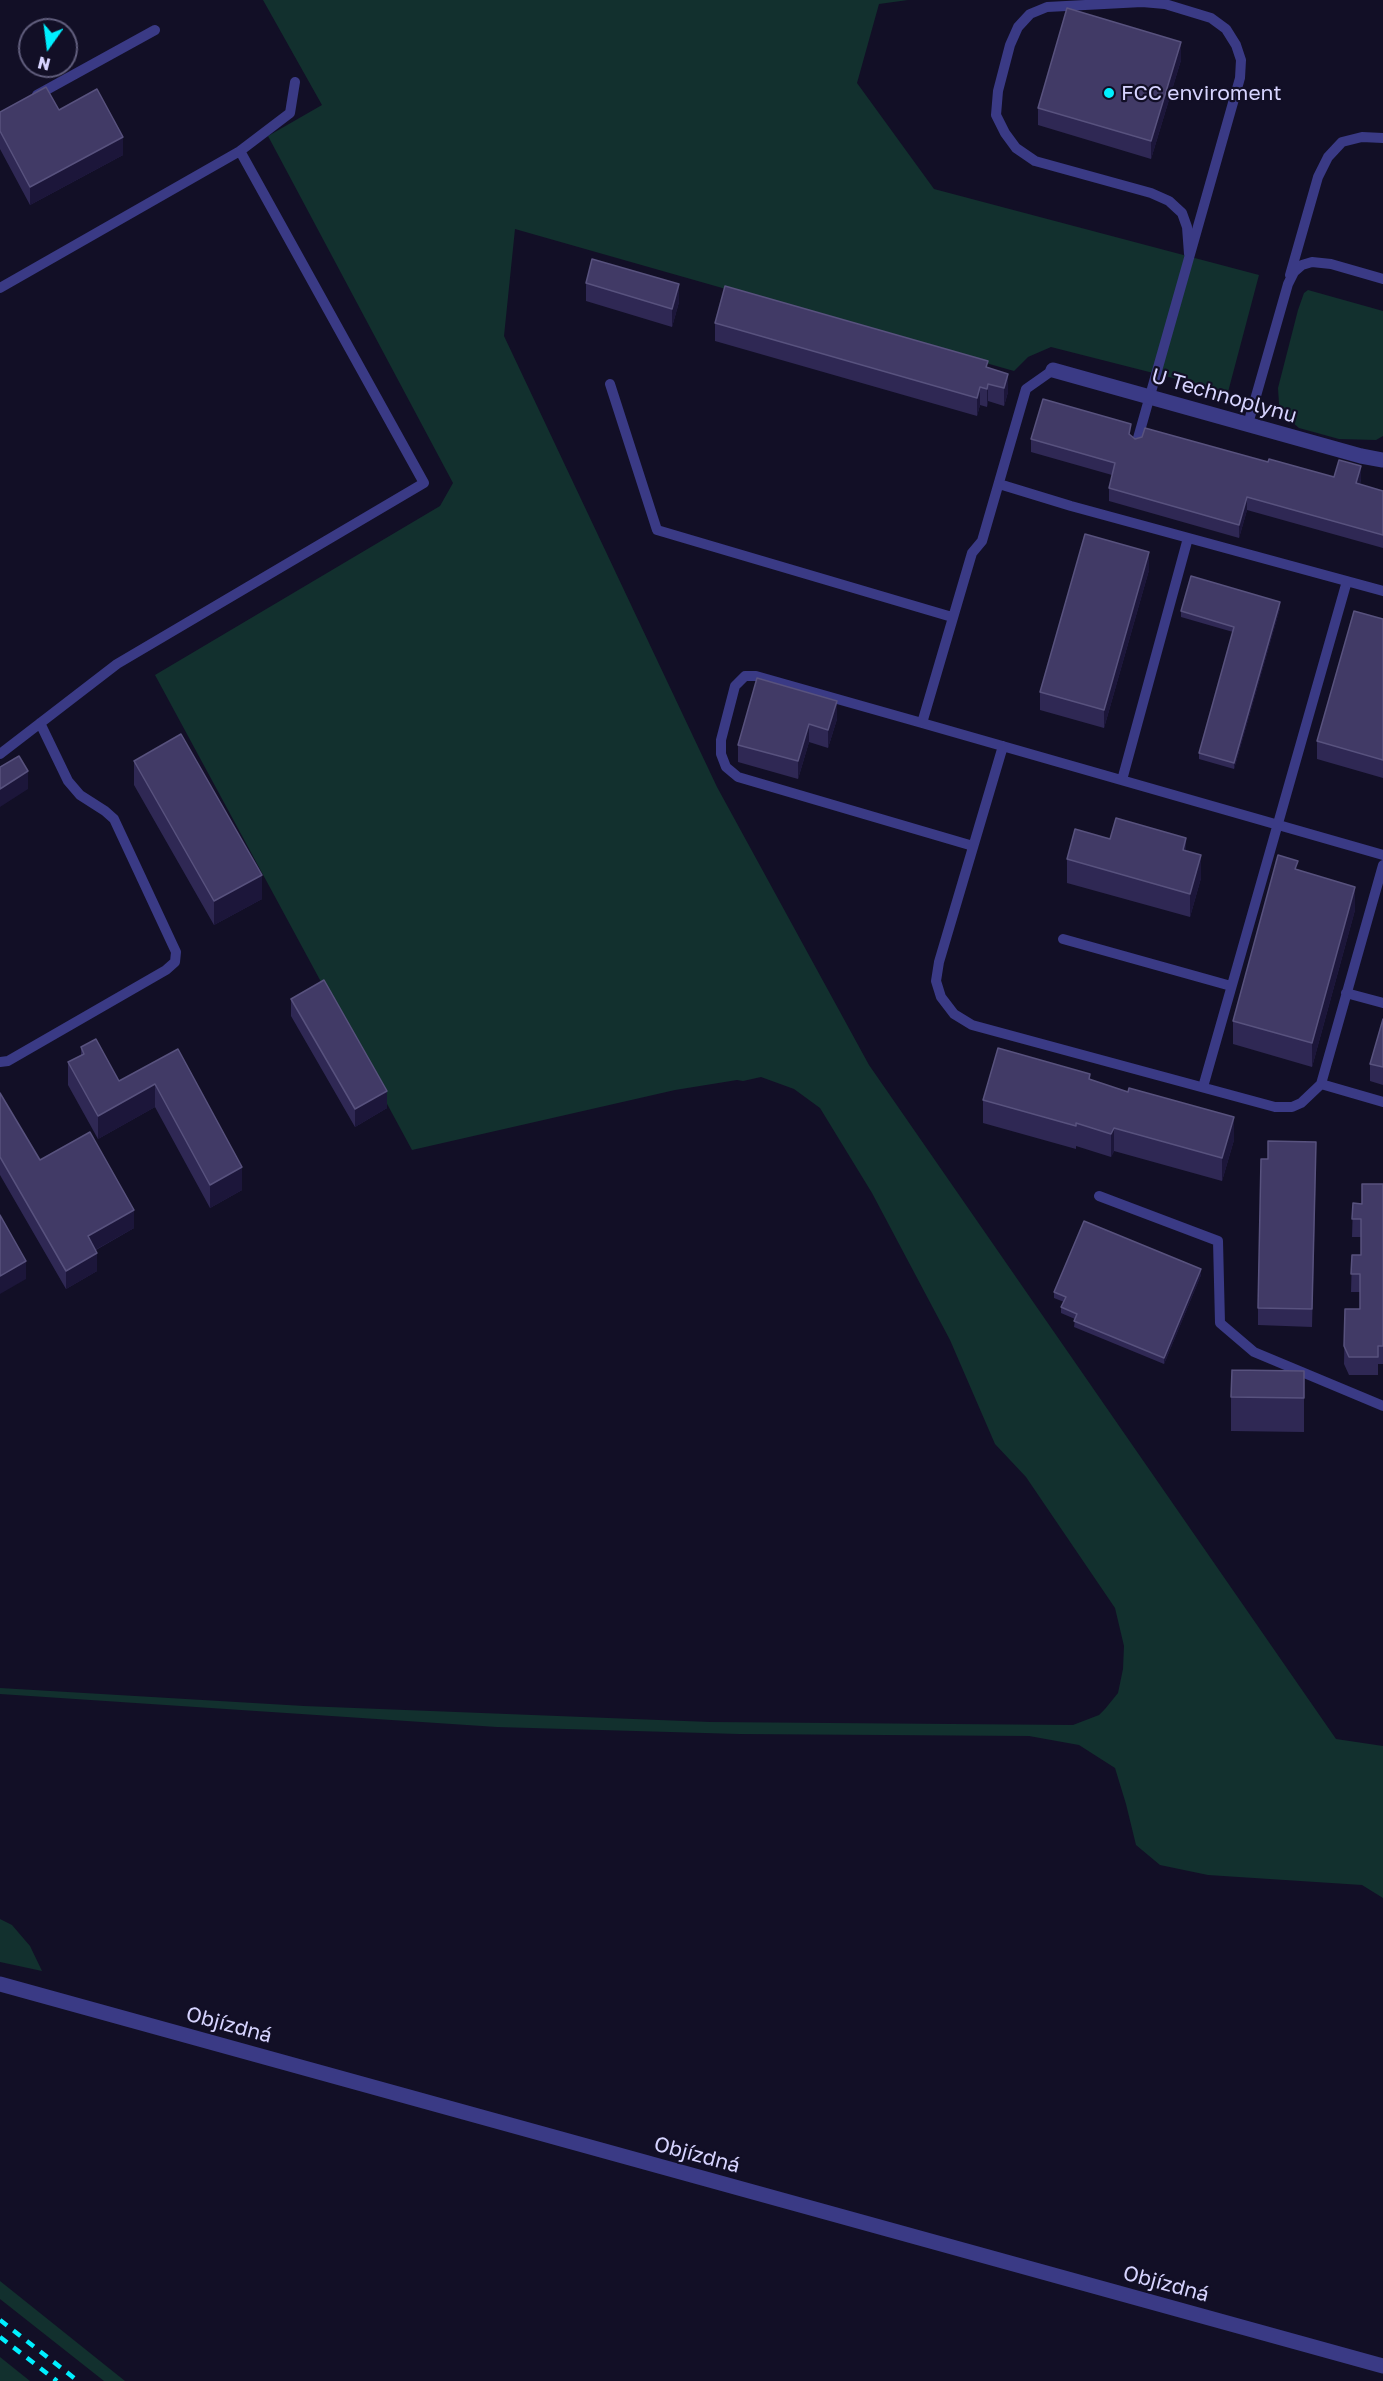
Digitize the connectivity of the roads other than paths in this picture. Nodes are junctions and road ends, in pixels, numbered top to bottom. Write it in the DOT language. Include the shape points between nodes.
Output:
graph roads {
  1 [pos="155,30"];
  2 [pos="296,82"];
  3 [pos="29,100"];
  4 [pos="1383,138"];
  5 [pos="240,151"];
  6 [pos="1189,254"];
  7 [pos="1383,279"];
  8 [pos="1288,284"];
  9 [pos="0,288"];
  10 [pos="1053,370"];
  11 [pos="610,384"];
  12 [pos="1150,397"];
  13 [pos="1248,424"];
  14 [pos="1136,445"];
  15 [pos="1383,460"];
  16 [pos="999,484"];
  17 [pos="1188,538"];
  18 [pos="1347,581"];
  19 [pos="1383,591"];
  20 [pos="952,618"];
  21 [pos="40,723"];
  22 [pos="922,723"];
  23 [pos="1003,746"];
  24 [pos="0,754"];
  25 [pos="1122,780"];
  26 [pos="1278,825"];
  27 [pos="973,846"];
  28 [pos="1383,855"];
  29 [pos="1383,865"];
  30 [pos="1063,939"];
  31 [pos="1231,986"];
  32 [pos="1346,993"];
  33 [pos="1383,1003"];
  34 [pos="0,1062"];
  35 [pos="1321,1084"];
  36 [pos="1203,1087"];
  37 [pos="1383,1102"];
  38 [pos="1099,1196"];
  39 [pos="1383,1406"];
  40 [pos="0,1984"];
  41 [pos="1383,2366"];
  1 -- 3 [label="lane"];
  2 -- 5 [label="lane" via="290,113"];
  4 -- 8 [label="lane" via="1362,137 1342,142 1328,157 1318,177"];
  5 -- 9 [label="lane"];
  5 -- 21 [label="lane" via="424,483 117,664"];
  6 -- 6 [label="lane" via="1240,78 1241,60 1226,29 1211,18 1166,4 1142,2 1047,7 1030,14 1018,27 1010,45 998,91 996,115 1005,133 1016,148 1035,161 1169,201 1182,213"];
  6 -- 12 [label="lane"];
  7 -- 8 [label="lane" via="1312,262 1294,272"];
  8 -- 13 [label="lane"];
  10 -- 12 [label="street, U Technoplynu"];
  10 -- 16 [label="lane" via="1026,389"];
  11 -- 20 [label="lane" via="657,530"];
  12 -- 13 [label="street, U Technoplynu"];
  12 -- 14 [label="lane"];
  13 -- 15 [label="street, U Technoplynu"];
  16 -- 17 [label="lane"];
  16 -- 20 [label="lane"];
  17 -- 18 [label="lane"];
  17 -- 25 [label="lane"];
  18 -- 19 [label="lane"];
  18 -- 26 [label="lane"];
  20 -- 22 [label="lane"];
  21 -- 24 [label="lane"];
  21 -- 34 [label="lane" via="68,781 80,795 114,819 176,952 175,962 8,1061"];
  22 -- 23 [label="lane"];
  22 -- 27 [label="lane" via="745,676 735,686 720,740 721,754 726,767 738,777"];
  23 -- 25 [label="lane"];
  23 -- 27 [label="lane"];
  25 -- 26 [label="lane"];
  26 -- 28 [label="lane"];
  26 -- 31 [label="lane"];
  27 -- 36 [label="lane" via="936,981 941,997 954,1014 972,1025"];
  29 -- 32 [label="lane"];
  30 -- 31 [label="lane"];
  31 -- 36 [label="lane"];
  32 -- 33 [label="lane"];
  32 -- 35 [label="lane"];
  35 -- 36 [label="lane" via="1301,1103 1285,1108"];
  35 -- 37 [label="lane"];
  38 -- 39 [label="lane" via="1218,1241 1220,1323 1254,1352"];
  40 -- 41 [label="street, Objízdná"];
}
